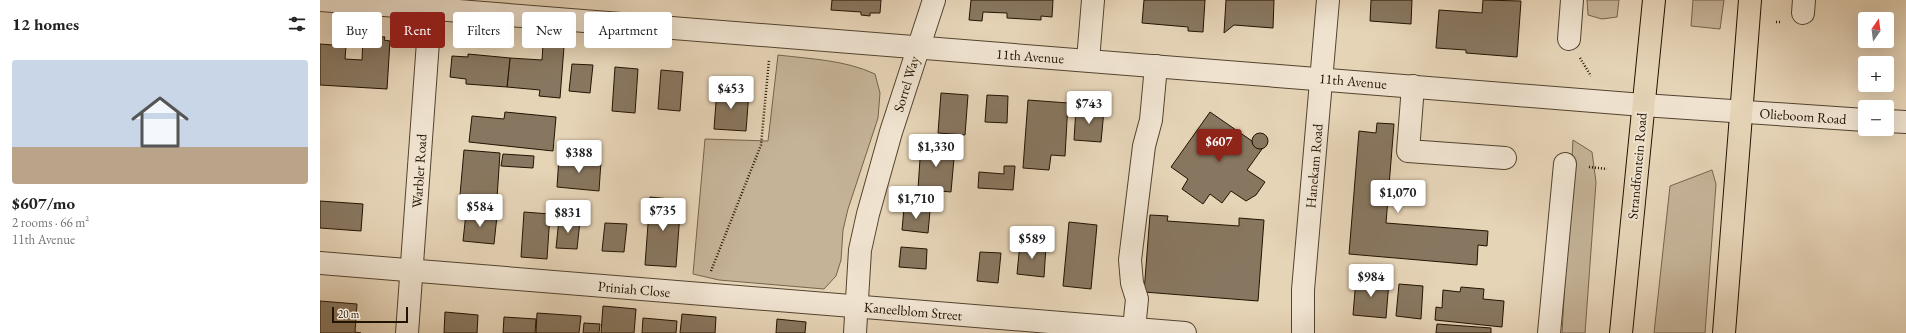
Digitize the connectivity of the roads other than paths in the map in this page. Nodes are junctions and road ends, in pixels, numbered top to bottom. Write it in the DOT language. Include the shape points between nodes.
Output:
graph roads {
  1 [pos="320,0"];
  2 [pos="934,0"];
  3 [pos="1093,0"];
  4 [pos="1328,0"];
  5 [pos="1572,0"];
  6 [pos="1654,0"];
  7 [pos="1750,0"];
  8 [pos="431,5"];
  9 [pos="1569,39"];
  10 [pos="918,47"];
  11 [pos="1088,60"];
  12 [pos="1156,66"];
  13 [pos="1322,78"];
  14 [pos="1413,86"];
  15 [pos="1643,105"];
  16 [pos="1741,112"];
  17 [pos="1858,120"];
  18 [pos="1894,121"];
  19 [pos="1906,122"];
  20 [pos="1505,158"];
  21 [pos="1565,164"];
  22 [pos="320,263"];
  23 [pos="412,271"];
  24 [pos="857,306"];
  25 [pos="1081,329"];
  26 [pos="1134,329"];
  27 [pos="408,333"];
  28 [pos="855,333"];
  29 [pos="1186,333"];
  30 [pos="1303,333"];
  31 [pos="1549,333"];
  32 [pos="1622,333"];
  33 [pos="1724,333"];
  1 -- 8 [label="street, 11th Avenue"];
  2 -- 10 [label="street, Sorrel Way"];
  3 -- 11 [label="street"];
  4 -- 13 [label="street, Hanekam Road"];
  5 -- 9 [label="street"];
  6 -- 15 [label="main road, Strandfontein Road"];
  7 -- 16 [label="main road"];
  8 -- 10 [label="street, 11th Avenue"];
  8 -- 23 [label="street, Warbler Road"];
  10 -- 11 [label="street, 11th Avenue"];
  10 -- 24 [label="street, Sorrel Way" via="868,214 860,250"];
  11 -- 12 [label="street, 11th Avenue"];
  12 -- 13 [label="street, 11th Avenue"];
  12 -- 26 [label="street" via="1151,120 1144,146 1130,260 1132,284 1137,298"];
  13 -- 14 [label="street, 11th Avenue"];
  13 -- 30 [label="street, Hanekam Road" via="1303,290"];
  14 -- 15 [label="street, 11th Avenue"];
  14 -- 20 [label="street" via="1408,151"];
  15 -- 16 [label="street, 11th Avenue"];
  15 -- 32 [label="main road, Strandfontein Road"];
  16 -- 17 [label="street, Olieboom Road"];
  16 -- 33 [label="main road"];
  18 -- 19 [label="street"];
  21 -- 31 [label="street"];
  22 -- 23 [label="street, Priniah Close"];
  23 -- 24 [label="street, Priniah Close"];
  23 -- 27 [label="street, Warbler Road"];
  24 -- 25 [label="street, Kaneelblom Street"];
  24 -- 28 [label="street, Sorrel Way"];
  25 -- 26 [label="street, Kaneelblom Street"];
  26 -- 29 [label="street, Kaneelblom Street"];
}
